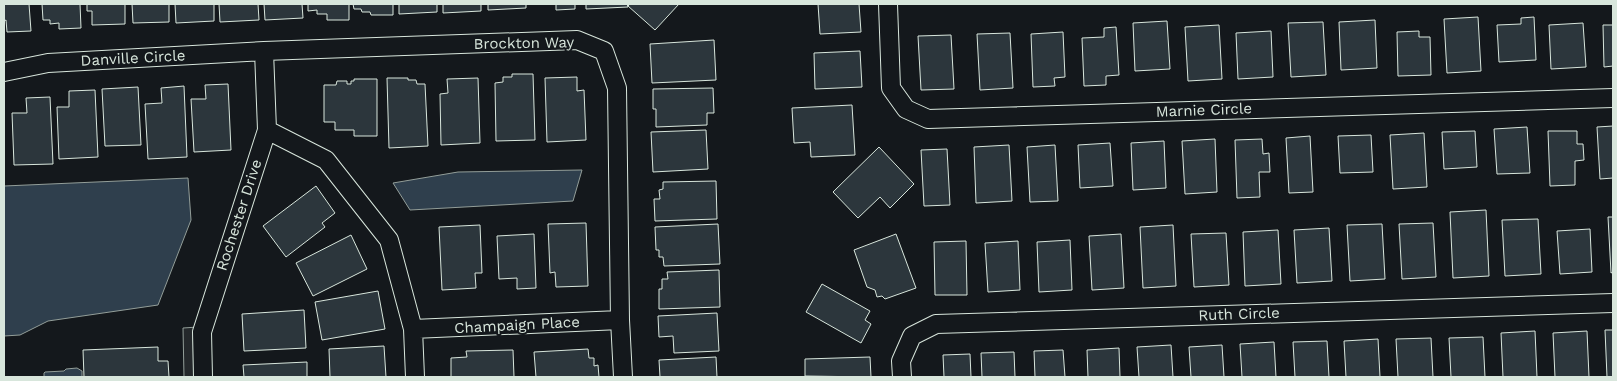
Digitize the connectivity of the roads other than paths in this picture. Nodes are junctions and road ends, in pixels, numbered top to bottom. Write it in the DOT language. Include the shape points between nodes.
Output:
graph roads {
  1 [pos="888,4"];
  2 [pos="264,51"];
  3 [pos="4,72"];
  4 [pos="1613,98"];
  5 [pos="267,130"];
  6 [pos="1613,303"];
  7 [pos="620,320"];
  8 [pos="413,329"];
  9 [pos="203,377"];
  10 [pos="415,377"];
  11 [pos="622,377"];
  12 [pos="902,377"];
  1 -- 4 [label="street, Marnie Circle" via="891,88 906,109 928,119"];
  2 -- 3 [label="street, Danville Circle" via="48,62"];
  2 -- 5 [label="street, Rochester Drive"];
  2 -- 7 [label="street, Brockton Way" via="577,40 604,51 617,88"];
  5 -- 8 [label="street" via="326,160 389,240"];
  5 -- 9 [label="street, Rochester Drive" via="202,332"];
  6 -- 12 [label="street, Ruth Circle" via="936,324 912,336 901,361"];
  7 -- 8 [label="street, Champaign Place"];
  7 -- 11 [label="street, Brockton Way"];
  8 -- 10 [label="street"];
}
